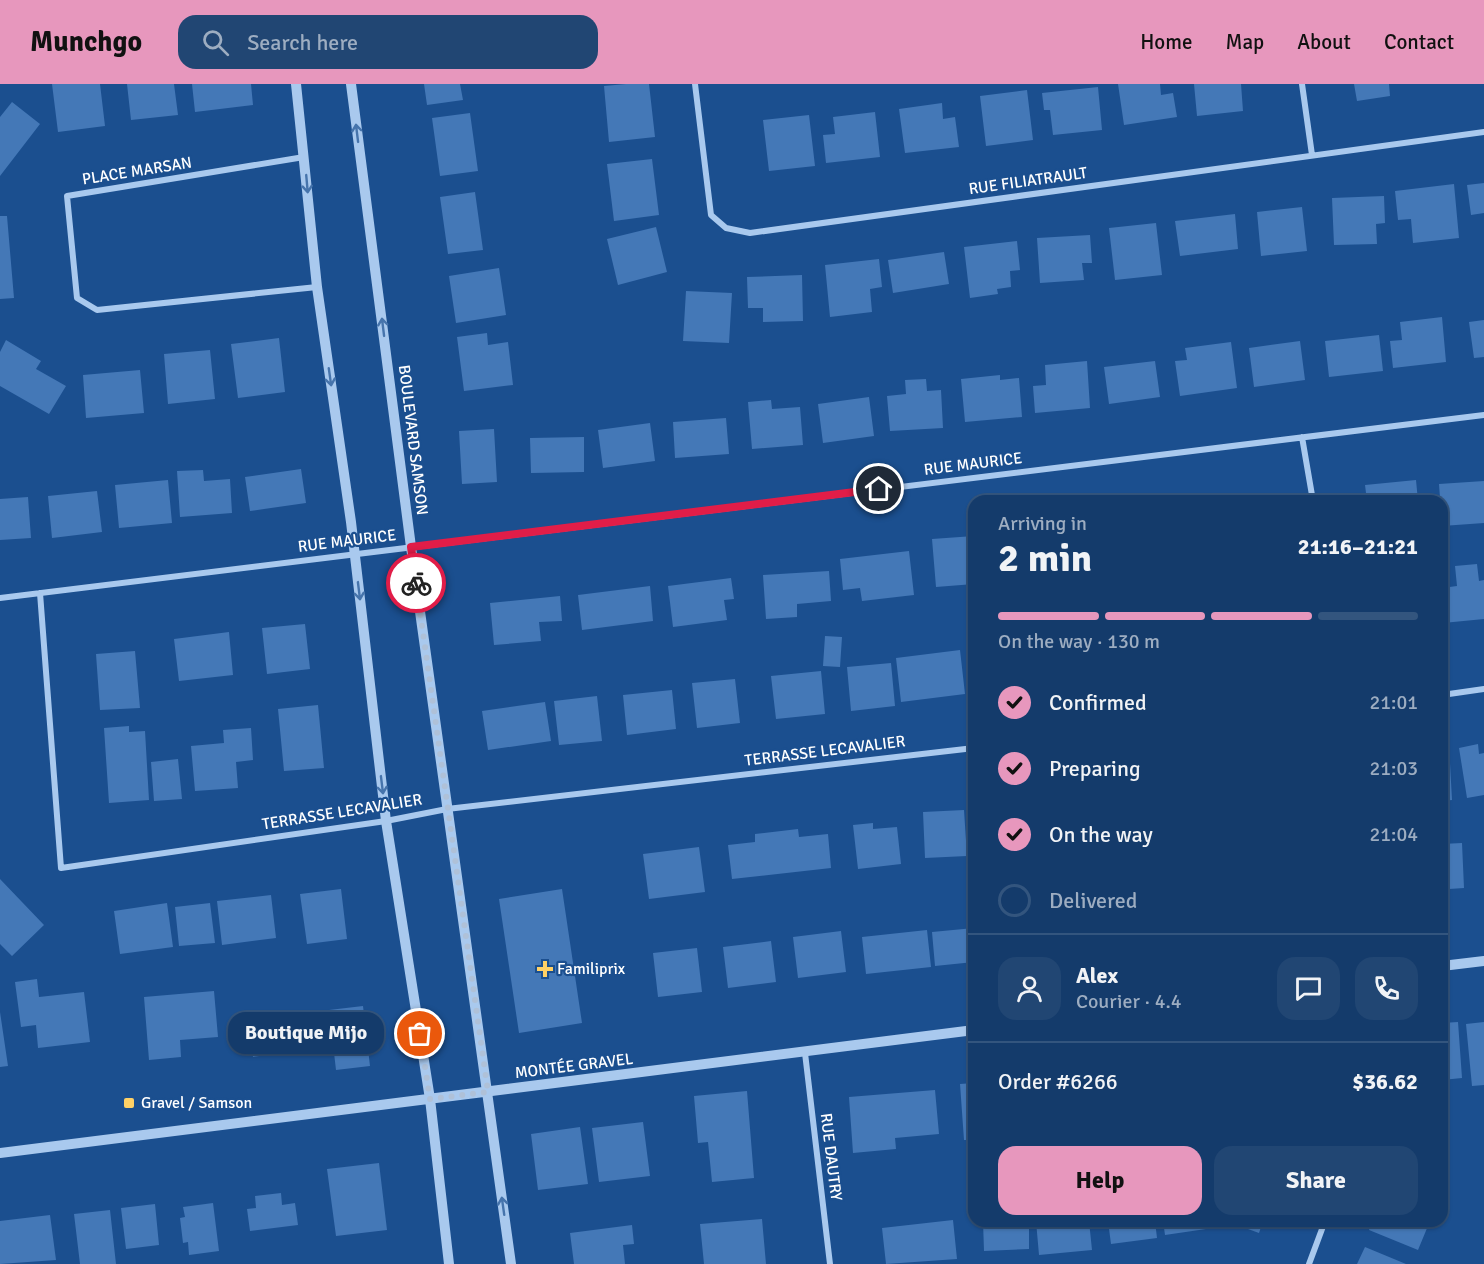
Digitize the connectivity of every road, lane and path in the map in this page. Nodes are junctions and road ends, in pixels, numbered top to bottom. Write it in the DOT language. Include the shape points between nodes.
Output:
graph roads {
  1 [pos="296,84"];
  2 [pos="351,84"];
  3 [pos="695,84"];
  4 [pos="1302,84"];
  5 [pos="1484,132"];
  6 [pos="1312,156"];
  7 [pos="305,157"];
  8 [pos="317,288"];
  9 [pos="1484,415"];
  10 [pos="1302,437"];
  11 [pos="1312,495"];
  12 [pos="411,547"];
  13 [pos="355,554"];
  14 [pos="40,593"];
  15 [pos="0,598"];
  16 [pos="1484,689"];
  17 [pos="1448,694"];
  18 [pos="968,749"];
  19 [pos="447,809"];
  20 [pos="386,821"];
  21 [pos="1484,961"];
  22 [pos="1448,965"];
  23 [pos="968,1031"];
  24 [pos="805,1053"];
  25 [pos="488,1092"];
  26 [pos="430,1099"];
  27 [pos="0,1153"];
  28 [pos="1323,1227"];
  29 [pos="449,1264"];
  30 [pos="511,1264"];
  31 [pos="830,1264"];
  32 [pos="1309,1264"];
  1 -- 7 [label="street"];
  12 -- 2 [label="street, BOULEVARD SAMSON, one-way"];
  3 -- 6 [label="street, RUE FILIATRAULT" via="711,215 726,228 750,232"];
  4 -- 6 [label="street"];
  5 -- 6 [label="street, RUE FILIATRAULT"];
  7 -- 8 [label="street, one-way"];
  7 -- 8 [label="street, PLACE MARSAN" via="67,196 69,219 77,298 97,310"];
  8 -- 13 [label="street, one-way"];
  9 -- 10 [label="street, RUE MAURICE"];
  10 -- 11 [label="street"];
  10 -- 12 [label="street, RUE MAURICE"];
  12 -- 13 [label="street, RUE MAURICE"];
  12 -- 19 [label="street, BOULEVARD SAMSON"];
  13 -- 14 [label="street, RUE MAURICE"];
  13 -- 20 [label="street, one-way"];
  14 -- 15 [label="street, RUE MAURICE"];
  14 -- 20 [label="street, TERRASSE LECAVALIER" via="61,868"];
  16 -- 17 [label="street"];
  18 -- 19 [label="street, TERRASSE LECAVALIER"];
  19 -- 20 [label="street, TERRASSE LECAVALIER"];
  19 -- 25 [label="street, BOULEVARD SAMSON"];
  20 -- 26 [label="street"];
  21 -- 22 [label="street"];
  23 -- 24 [label="street, MONTÉE GRAVEL"];
  24 -- 25 [label="street, MONTÉE GRAVEL"];
  24 -- 31 [label="street, RUE DAUTRY"];
  25 -- 26 [label="street, MONTÉE GRAVEL"];
  30 -- 25 [label="street, BOULEVARD SAMSON, one-way"];
  26 -- 27 [label="street, MONTÉE GRAVEL"];
  26 -- 29 [label="street"];
  28 -- 32 [label="street"];
}
